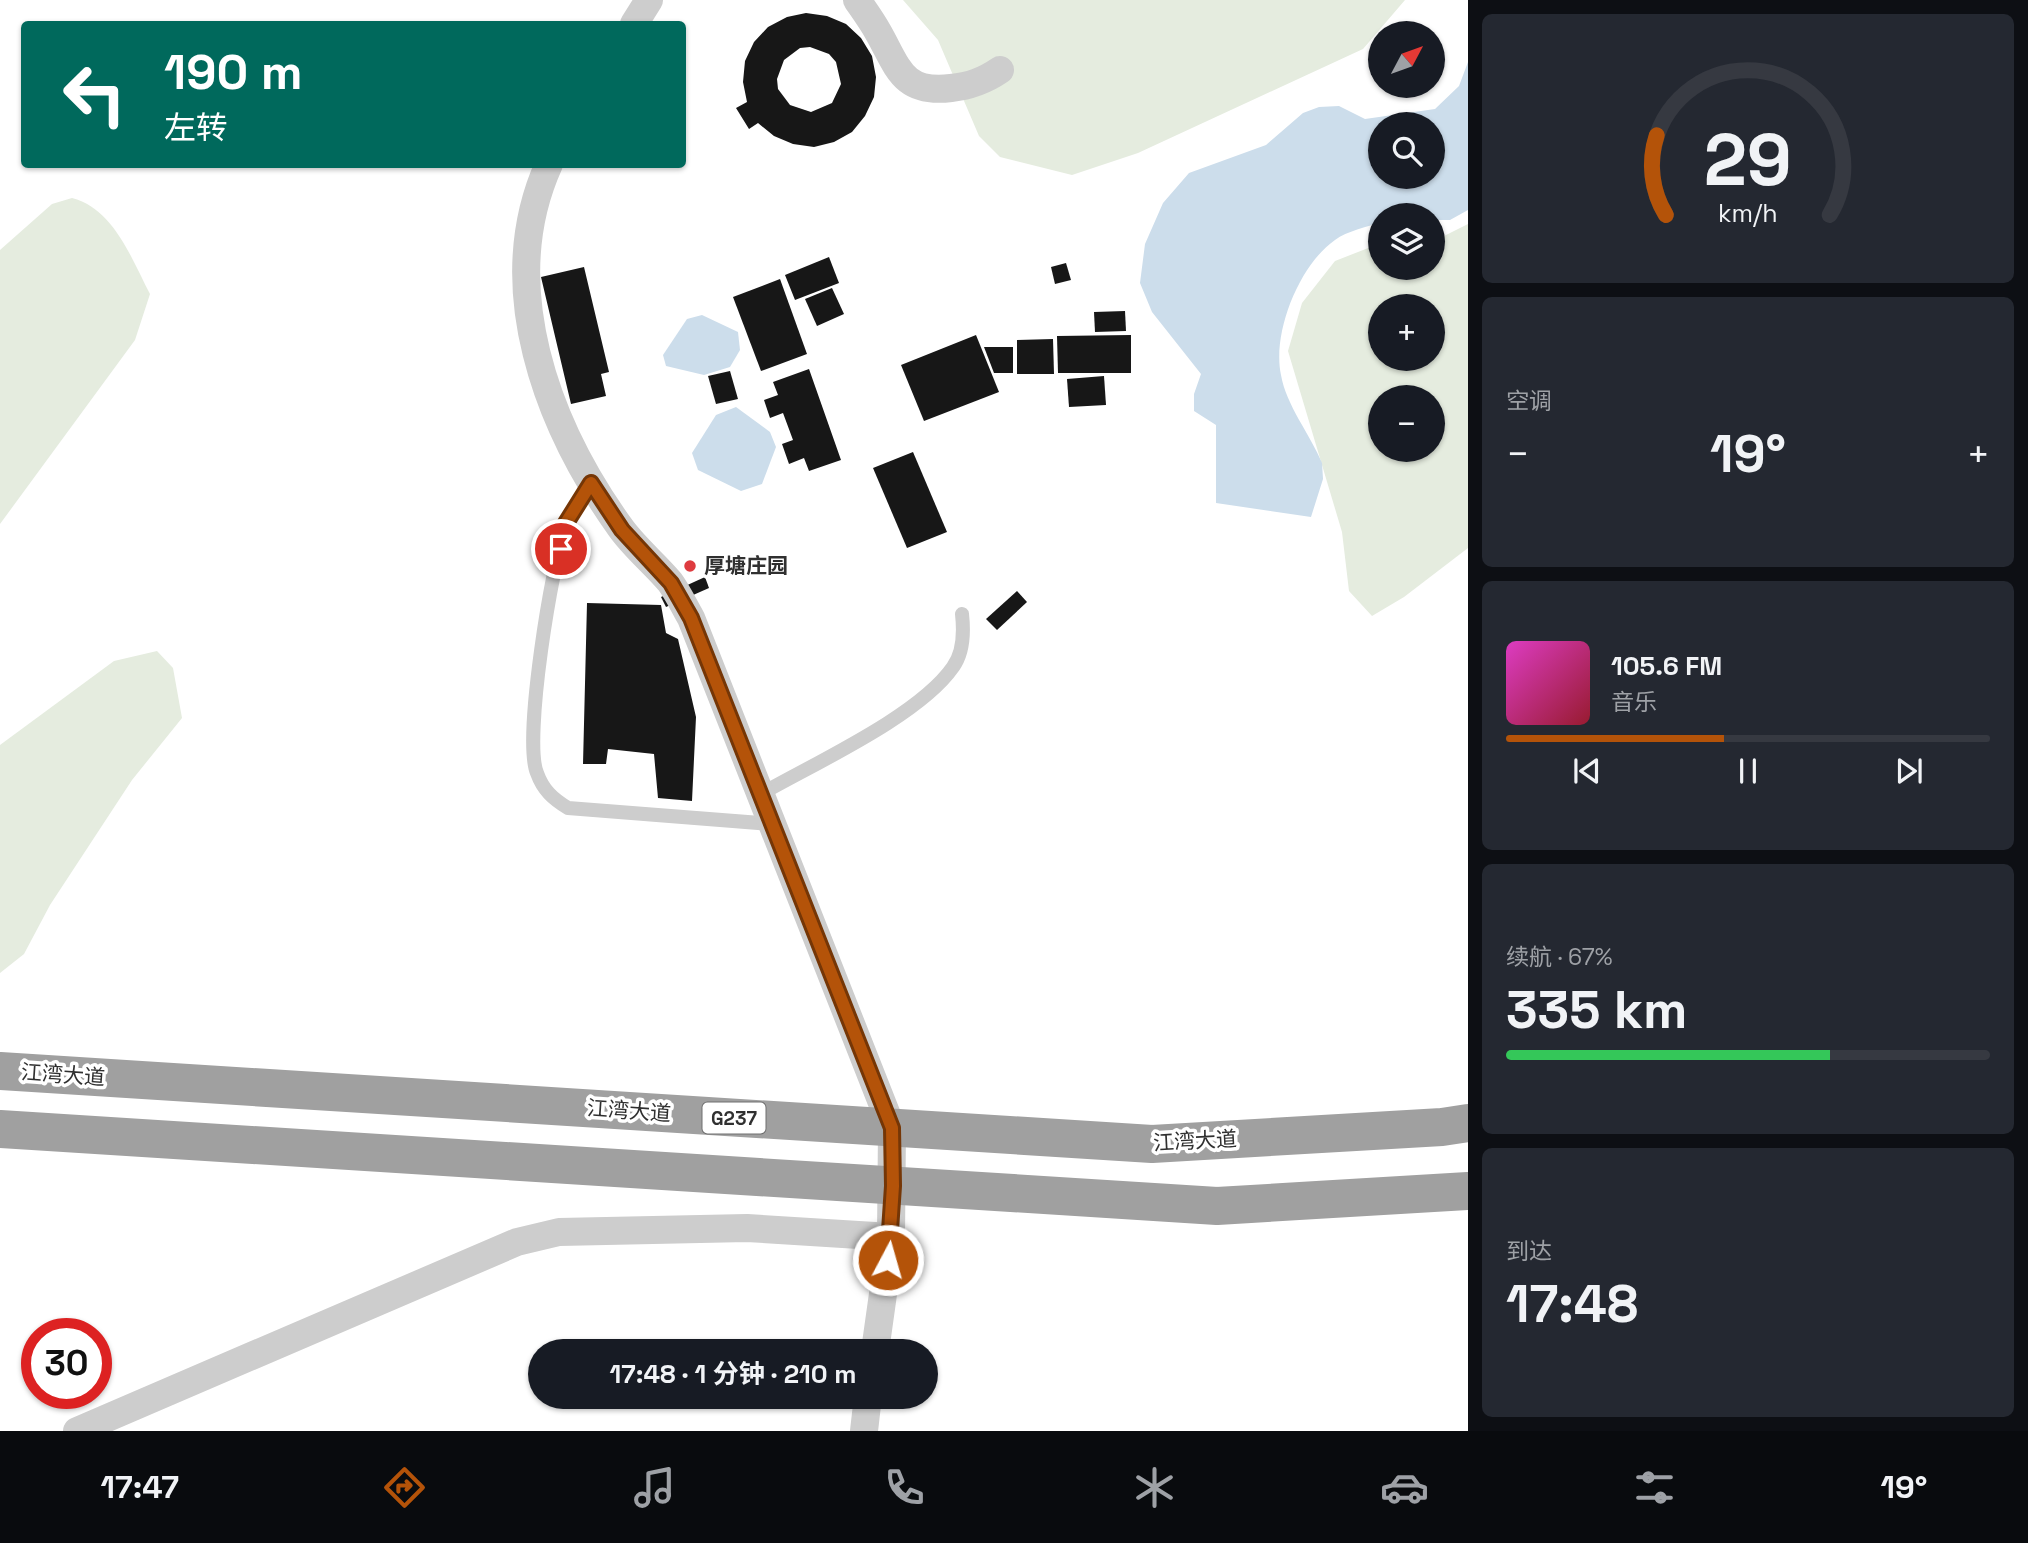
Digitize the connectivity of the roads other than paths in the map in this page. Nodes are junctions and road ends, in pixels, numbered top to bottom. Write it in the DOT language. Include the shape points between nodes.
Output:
graph roads {
  1 [pos="649,0"];
  2 [pos="857,0"];
  3 [pos="636,21"];
  4 [pos="1000,70"];
  5 [pos="547,168"];
  6 [pos="591,483"];
  7 [pos="962,614"];
  8 [pos="761,794"];
  9 [pos="772,824"];
  10 [pos="0,1071"];
  11 [pos="1468,1123"];
  12 [pos="892,1128"];
  13 [pos="0,1129"];
  14 [pos="893,1186"];
  15 [pos="1468,1191"];
  16 [pos="891,1237"];
  17 [pos="877,1339"];
  18 [pos="867,1409"];
  19 [pos="77,1431"];
  20 [pos="864,1431"];
  1 -- 3 [label="street"];
  2 -- 4 [label="street" via="908,81 935,90 971,86"];
  5 -- 6 [label="street" via="536,194 525,270 527,315 556,416"];
  6 -- 8 [label="street" via="622,530 671,583 691,618"];
  6 -- 9 [label="lane" via="566,523 549,599 535,708 536,771 550,797 568,808"];
  7 -- 8 [label="lane" via="964,635 955,665 925,699"];
  8 -- 9 [label="street"];
  9 -- 12 [label="street"];
  10 -- 12 [label="highway, 江湾大道 / G237"];
  11 -- 12 [label="highway, 江湾大道 / G237" via="1152,1144"];
  12 -- 14 [label="street"];
  13 -- 14 [label="highway"];
  14 -- 15 [label="highway" via="1217,1206"];
  14 -- 16 [label="street"];
  16 -- 17 [label="street"];
  16 -- 19 [label="street" via="747,1228 559,1232 538,1237 504,1247"];
  18 -- 20 [label="street"];
}
